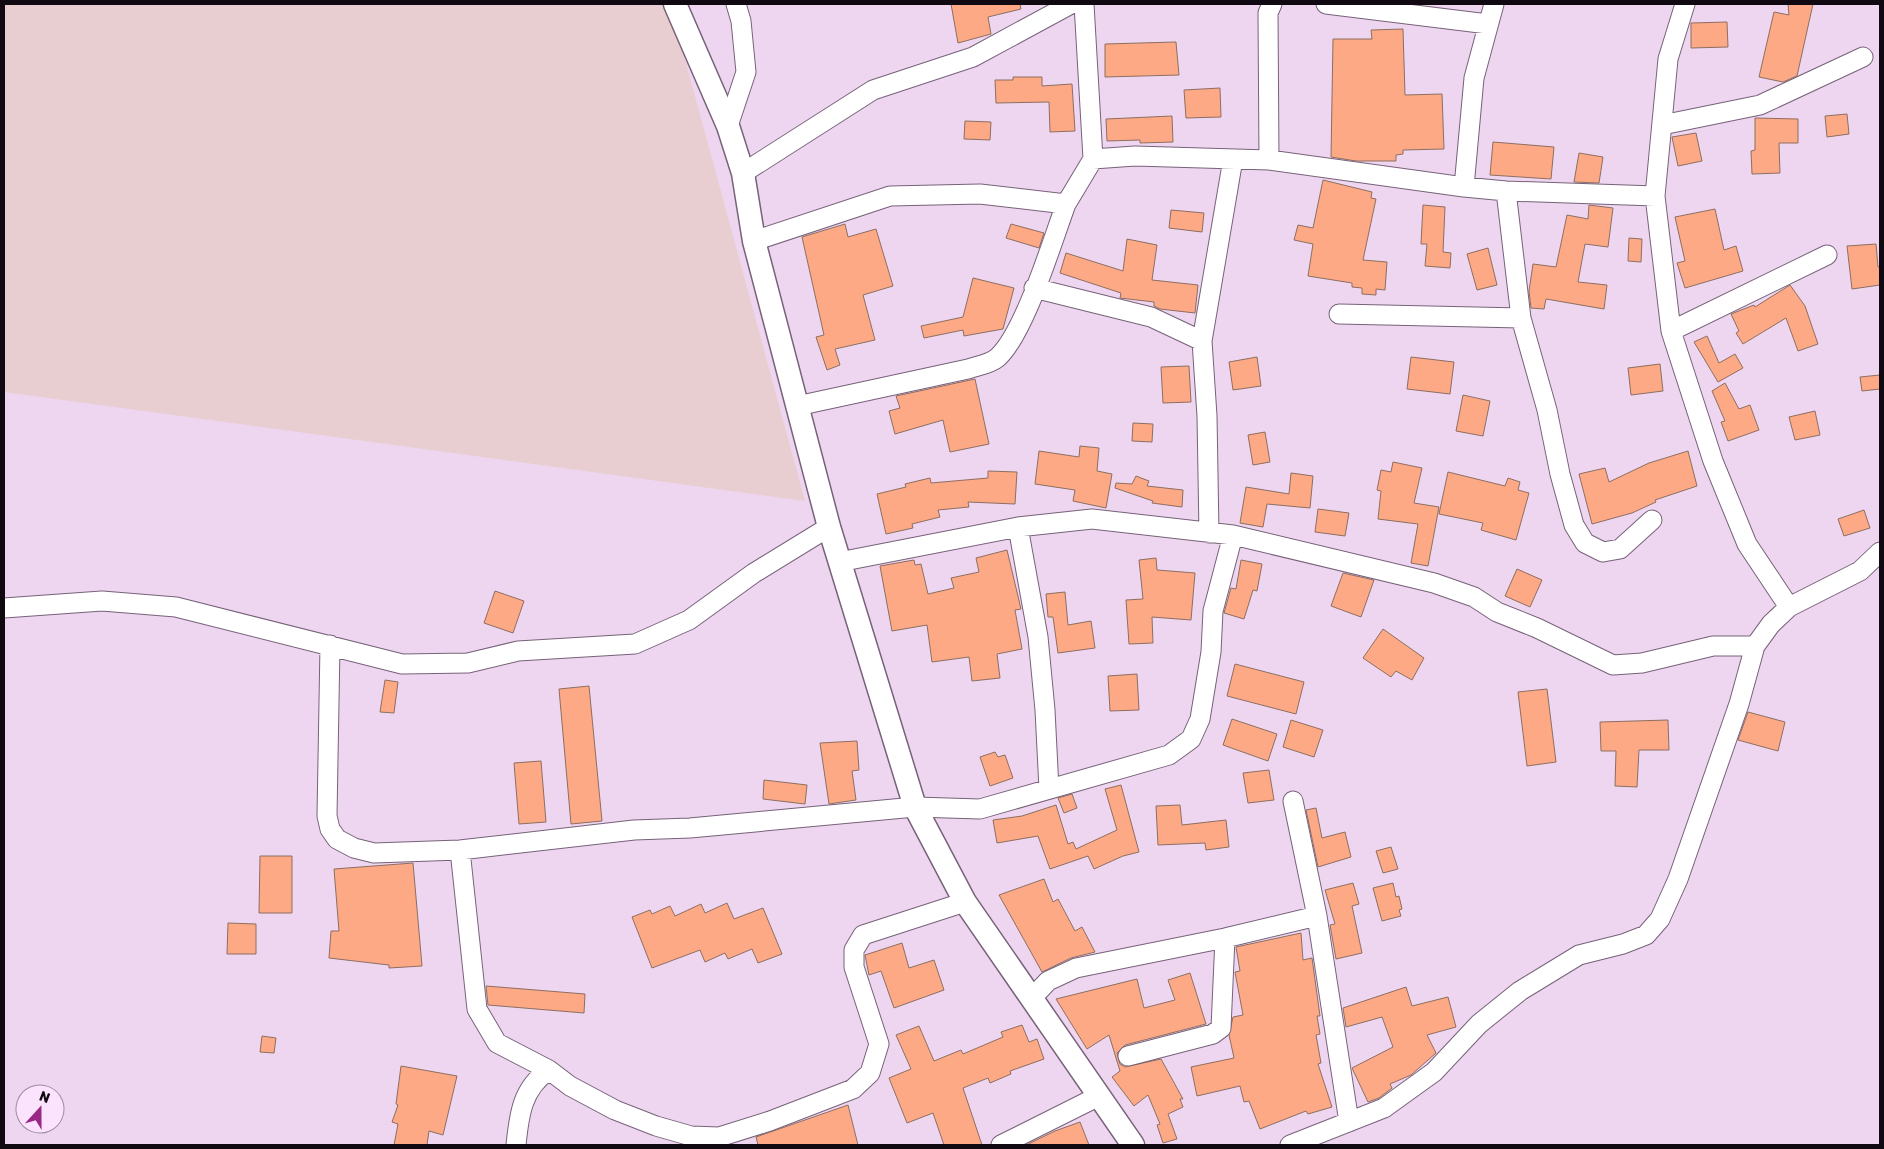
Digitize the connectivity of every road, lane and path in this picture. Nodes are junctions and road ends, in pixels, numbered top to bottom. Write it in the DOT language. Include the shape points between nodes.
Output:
graph roads {
  1 [pos="675,4"];
  2 [pos="736,4"];
  3 [pos="1071,4"];
  4 [pos="1084,4"];
  5 [pos="1272,4"];
  6 [pos="1326,4"];
  7 [pos="1494,4"];
  8 [pos="1685,4"];
  9 [pos="1488,24"];
  10 [pos="1863,57"];
  11 [pos="1662,125"];
  12 [pos="728,126"];
  13 [pos="1093,159"];
  14 [pos="1233,159"];
  15 [pos="1269,160"];
  16 [pos="744,173"];
  17 [pos="1464,187"];
  18 [pos="1506,191"];
  19 [pos="1655,196"];
  20 [pos="1066,204"];
  21 [pos="754,241"];
  22 [pos="1827,255"];
  23 [pos="1034,288"];
  24 [pos="1339,314"];
  25 [pos="1521,318"];
  26 [pos="1671,331"];
  27 [pos="1202,341"];
  28 [pos="797,406"];
  29 [pos="1652,520"];
  30 [pos="829,527"];
  31 [pos="1018,527"];
  32 [pos="1209,532"];
  33 [pos="1233,535"];
  34 [pos="1880,552"];
  35 [pos="839,562"];
  36 [pos="1789,607"];
  37 [pos="4,608"];
  38 [pos="330,646"];
  39 [pos="1755,646"];
  40 [pos="1049,789"];
  41 [pos="1293,802"];
  42 [pos="915,806"];
  43 [pos="460,850"];
  44 [pos="965,902"];
  45 [pos="1317,916"];
  46 [pos="1225,938"];
  47 [pos="1031,999"];
  48 [pos="1128,1056"];
  49 [pos="549,1070"];
  50 [pos="1099,1096"];
  51 [pos="1348,1122"];
  52 [pos="516,1145"];
  53 [pos="1001,1145"];
  54 [pos="1133,1145"];
  55 [pos="1290,1145"];
  1 -- 12 [label="street"];
  2 -- 12 [label="street" via="746,72"];
  3 -- 16 [label="street" via="973,57 873,90"];
  4 -- 13 [label="street"];
  5 -- 15 [label="street" via="1268,13"];
  6 -- 9 [label="street"];
  7 -- 9 [label="street"];
  8 -- 11 [label="street" via="1668,59"];
  9 -- 17 [label="street" via="1474,78"];
  10 -- 11 [label="street" via="1760,105"];
  11 -- 19 [label="street"];
  12 -- 16 [label="street"];
  13 -- 14 [label="street" via="1135,156"];
  13 -- 20 [label="street"];
  14 -- 15 [label="street"];
  14 -- 27 [label="street"];
  15 -- 17 [label="street"];
  16 -- 21 [label="street"];
  17 -- 18 [label="street"];
  18 -- 19 [label="street"];
  18 -- 25 [label="street"];
  19 -- 26 [label="street"];
  20 -- 21 [label="street" via="980,194 890,196"];
  20 -- 23 [label="street"];
  21 -- 28 [label="street"];
  22 -- 26 [label="street"];
  23 -- 27 [label="street" via="1151,317"];
  23 -- 28 [label="street" via="1010,343 996,360"];
  24 -- 25 [label="street"];
  25 -- 29 [label="street" via="1574,525 1586,543 1603,552 1620,549"];
  26 -- 36 [label="street" via="1713,461 1747,544"];
  27 -- 32 [label="street"];
  28 -- 30 [label="street"];
  30 -- 35 [label="street"];
  30 -- 38 [label="street" via="754,573 689,620 635,644 518,651 468,663 402,664"];
  31 -- 32 [label="street" via="1092,519"];
  31 -- 35 [label="street"];
  31 -- 40 [label="street" via="1038,637"];
  32 -- 33 [label="street"];
  33 -- 39 [label="street" via="1434,583 1474,597 1498,612 1613,664 1642,662 1713,646"];
  33 -- 40 [label="street" via="1213,611 1200,719 1191,739 1169,755"];
  34 -- 36 [label="street" via="1860,571"];
  35 -- 42 [label="street"];
  36 -- 39 [label="street"];
  37 -- 38 [label="street" via="102,601 176,607"];
  38 -- 43 [label="street" via="327,816 337,839 374,853"];
  39 -- 51 [label="street" via="1739,704 1678,879 1660,919 1646,935 1579,955 1520,991 1478,1024 1434,1072 1384,1108"];
  40 -- 42 [label="street" via="980,809"];
  41 -- 45 [label="street"];
  42 -- 43 [label="street" via="690,828 634,830"];
  42 -- 44 [label="street"];
  43 -- 49 [label="street" via="477,1010 497,1043"];
  44 -- 47 [label="street"];
  44 -- 49 [label="street" via="864,935 854,950 854,967 879,1044 870,1073 853,1089 719,1137 690,1136 615,1110 570,1086"];
  45 -- 46 [label="street"];
  45 -- 51 [label="street"];
  46 -- 47 [label="street" via="1076,968 1048,980"];
  46 -- 48 [label="street" via="1221,1028 1213,1034"];
  47 -- 50 [label="street"];
  49 -- 52 [label="street" via="536,1078 527,1093"];
  50 -- 53 [label="street"];
  50 -- 54 [label="street"];
  51 -- 55 [label="street"];
}
